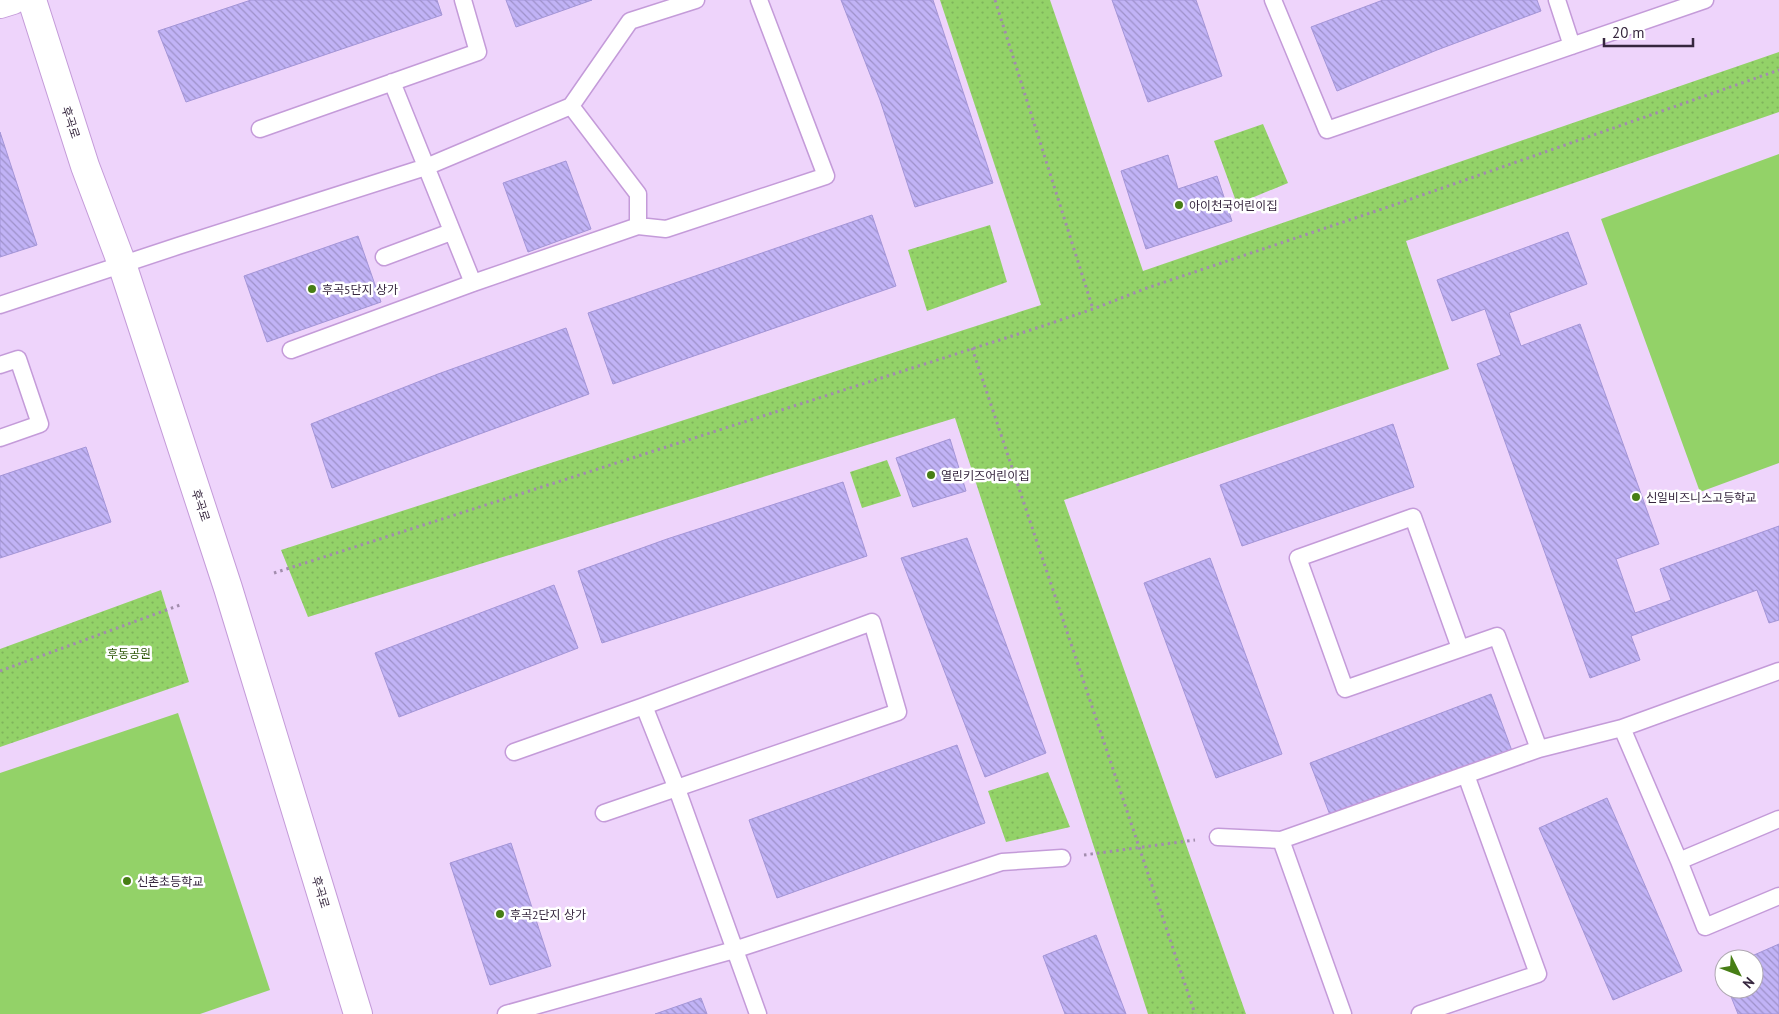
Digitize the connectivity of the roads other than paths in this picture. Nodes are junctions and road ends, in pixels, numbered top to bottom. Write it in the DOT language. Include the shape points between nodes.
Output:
graph roads {
  1 [pos="13,0"];
  2 [pos="32,0"];
  3 [pos="463,0"];
  4 [pos="696,0"];
  5 [pos="759,0"];
  6 [pos="1273,0"];
  7 [pos="1557,0"];
  8 [pos="1705,0"];
  9 [pos="0,4"];
  10 [pos="1572,46"];
  11 [pos="392,82"];
  12 [pos="571,106"];
  13 [pos="260,129"];
  14 [pos="426,167"];
  15 [pos="638,226"];
  16 [pos="451,232"];
  17 [pos="384,258"];
  18 [pos="122,264"];
  19 [pos="473,283"];
  20 [pos="0,305"];
  21 [pos="290,350"];
  22 [pos="0,365"];
  23 [pos="0,438"];
  24 [pos="1460,648"];
  25 [pos="1779,670"];
  26 [pos="644,706"];
  27 [pos="1622,728"];
  28 [pos="1539,749"];
  29 [pos="514,752"];
  30 [pos="1466,775"];
  31 [pos="677,789"];
  32 [pos="604,813"];
  33 [pos="1779,819"];
  34 [pos="1218,837"];
  35 [pos="1281,840"];
  36 [pos="1062,858"];
  37 [pos="1679,861"];
  38 [pos="1779,896"];
  39 [pos="734,950"];
  40 [pos="358,1014"];
  41 [pos="506,1014"];
  42 [pos="758,1014"];
  43 [pos="1343,1014"];
  44 [pos="1420,1014"];
  1 -- 9 [label="street"];
  2 -- 18 [label="street, 후곡로"];
  3 -- 11 [label="lane" via="478,52"];
  4 -- 12 [label="lane" via="630,21"];
  5 -- 15 [label="lane" via="826,176 666,229"];
  6 -- 10 [label="lane" via="1326,130"];
  7 -- 10 [label="lane"];
  8 -- 10 [label="lane"];
  11 -- 13 [label="lane"];
  11 -- 14 [label="lane"];
  12 -- 14 [label="lane"];
  12 -- 15 [label="lane" via="638,194"];
  14 -- 16 [label="lane"];
  14 -- 18 [label="lane"];
  15 -- 19 [label="lane"];
  16 -- 17 [label="lane"];
  16 -- 19 [label="lane"];
  18 -- 20 [label="lane"];
  18 -- 40 [label="street, 후곡로" via="228,588"];
  19 -- 21 [label="lane"];
  22 -- 23 [label="lane" via="18,359 40,424"];
  24 -- 24 [label="lane" via="1345,689 1298,558 1413,517"];
  24 -- 28 [label="lane" via="1497,636"];
  25 -- 27 [label="lane"];
  26 -- 29 [label="lane"];
  26 -- 31 [label="lane"];
  26 -- 31 [label="lane" via="872,622 898,712"];
  27 -- 28 [label="lane"];
  27 -- 37 [label="lane"];
  28 -- 30 [label="lane"];
  30 -- 35 [label="lane"];
  30 -- 44 [label="lane" via="1538,974"];
  31 -- 32 [label="lane"];
  31 -- 39 [label="lane"];
  33 -- 37 [label="lane"];
  34 -- 35 [label="lane"];
  35 -- 43 [label="lane"];
  36 -- 39 [label="lane" via="1002,862"];
  37 -- 38 [label="lane" via="1705,927"];
  39 -- 41 [label="lane"];
  39 -- 42 [label="lane"];
}
